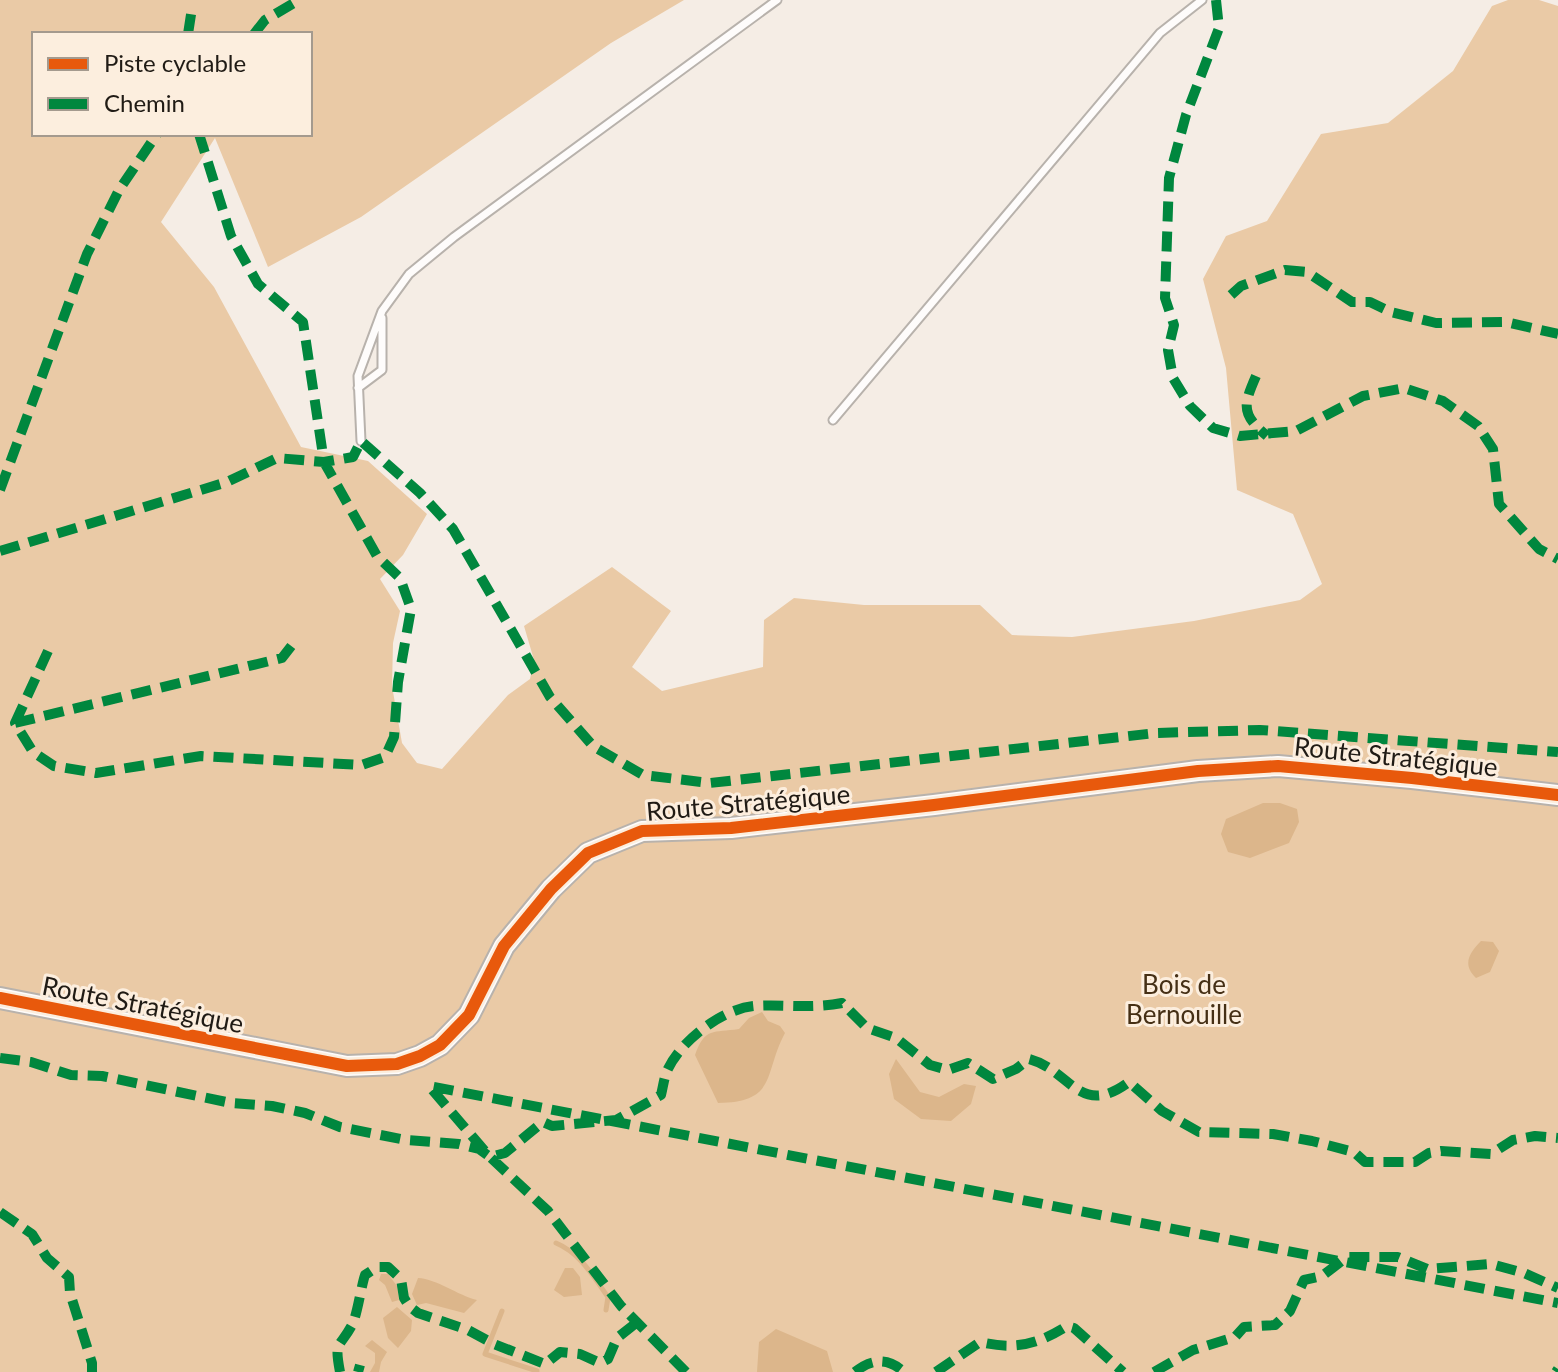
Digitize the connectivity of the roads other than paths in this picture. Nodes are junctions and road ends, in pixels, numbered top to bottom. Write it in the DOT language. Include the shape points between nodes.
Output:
graph roads {
  1 [pos="777,0"];
  2 [pos="1202,0"];
  3 [pos="382,311"];
  4 [pos="358,388"];
  5 [pos="833,420"];
  6 [pos="361,441"];
  7 [pos="1558,795"];
  8 [pos="0,998"];
  1 -- 3 [label="lane" via="454,237 409,274"];
  2 -- 5 [label="lane" via="1160,33"];
  3 -- 4 [label="lane"];
  3 -- 4 [label="lane" via="382,370"];
  4 -- 6 [label="lane"];
  7 -- 8 [label="street, Route Stratégique" via="1278,766 1198,771 731,828 642,831 588,853 504,946 469,1015 440,1045 397,1064 347,1066"];
}
